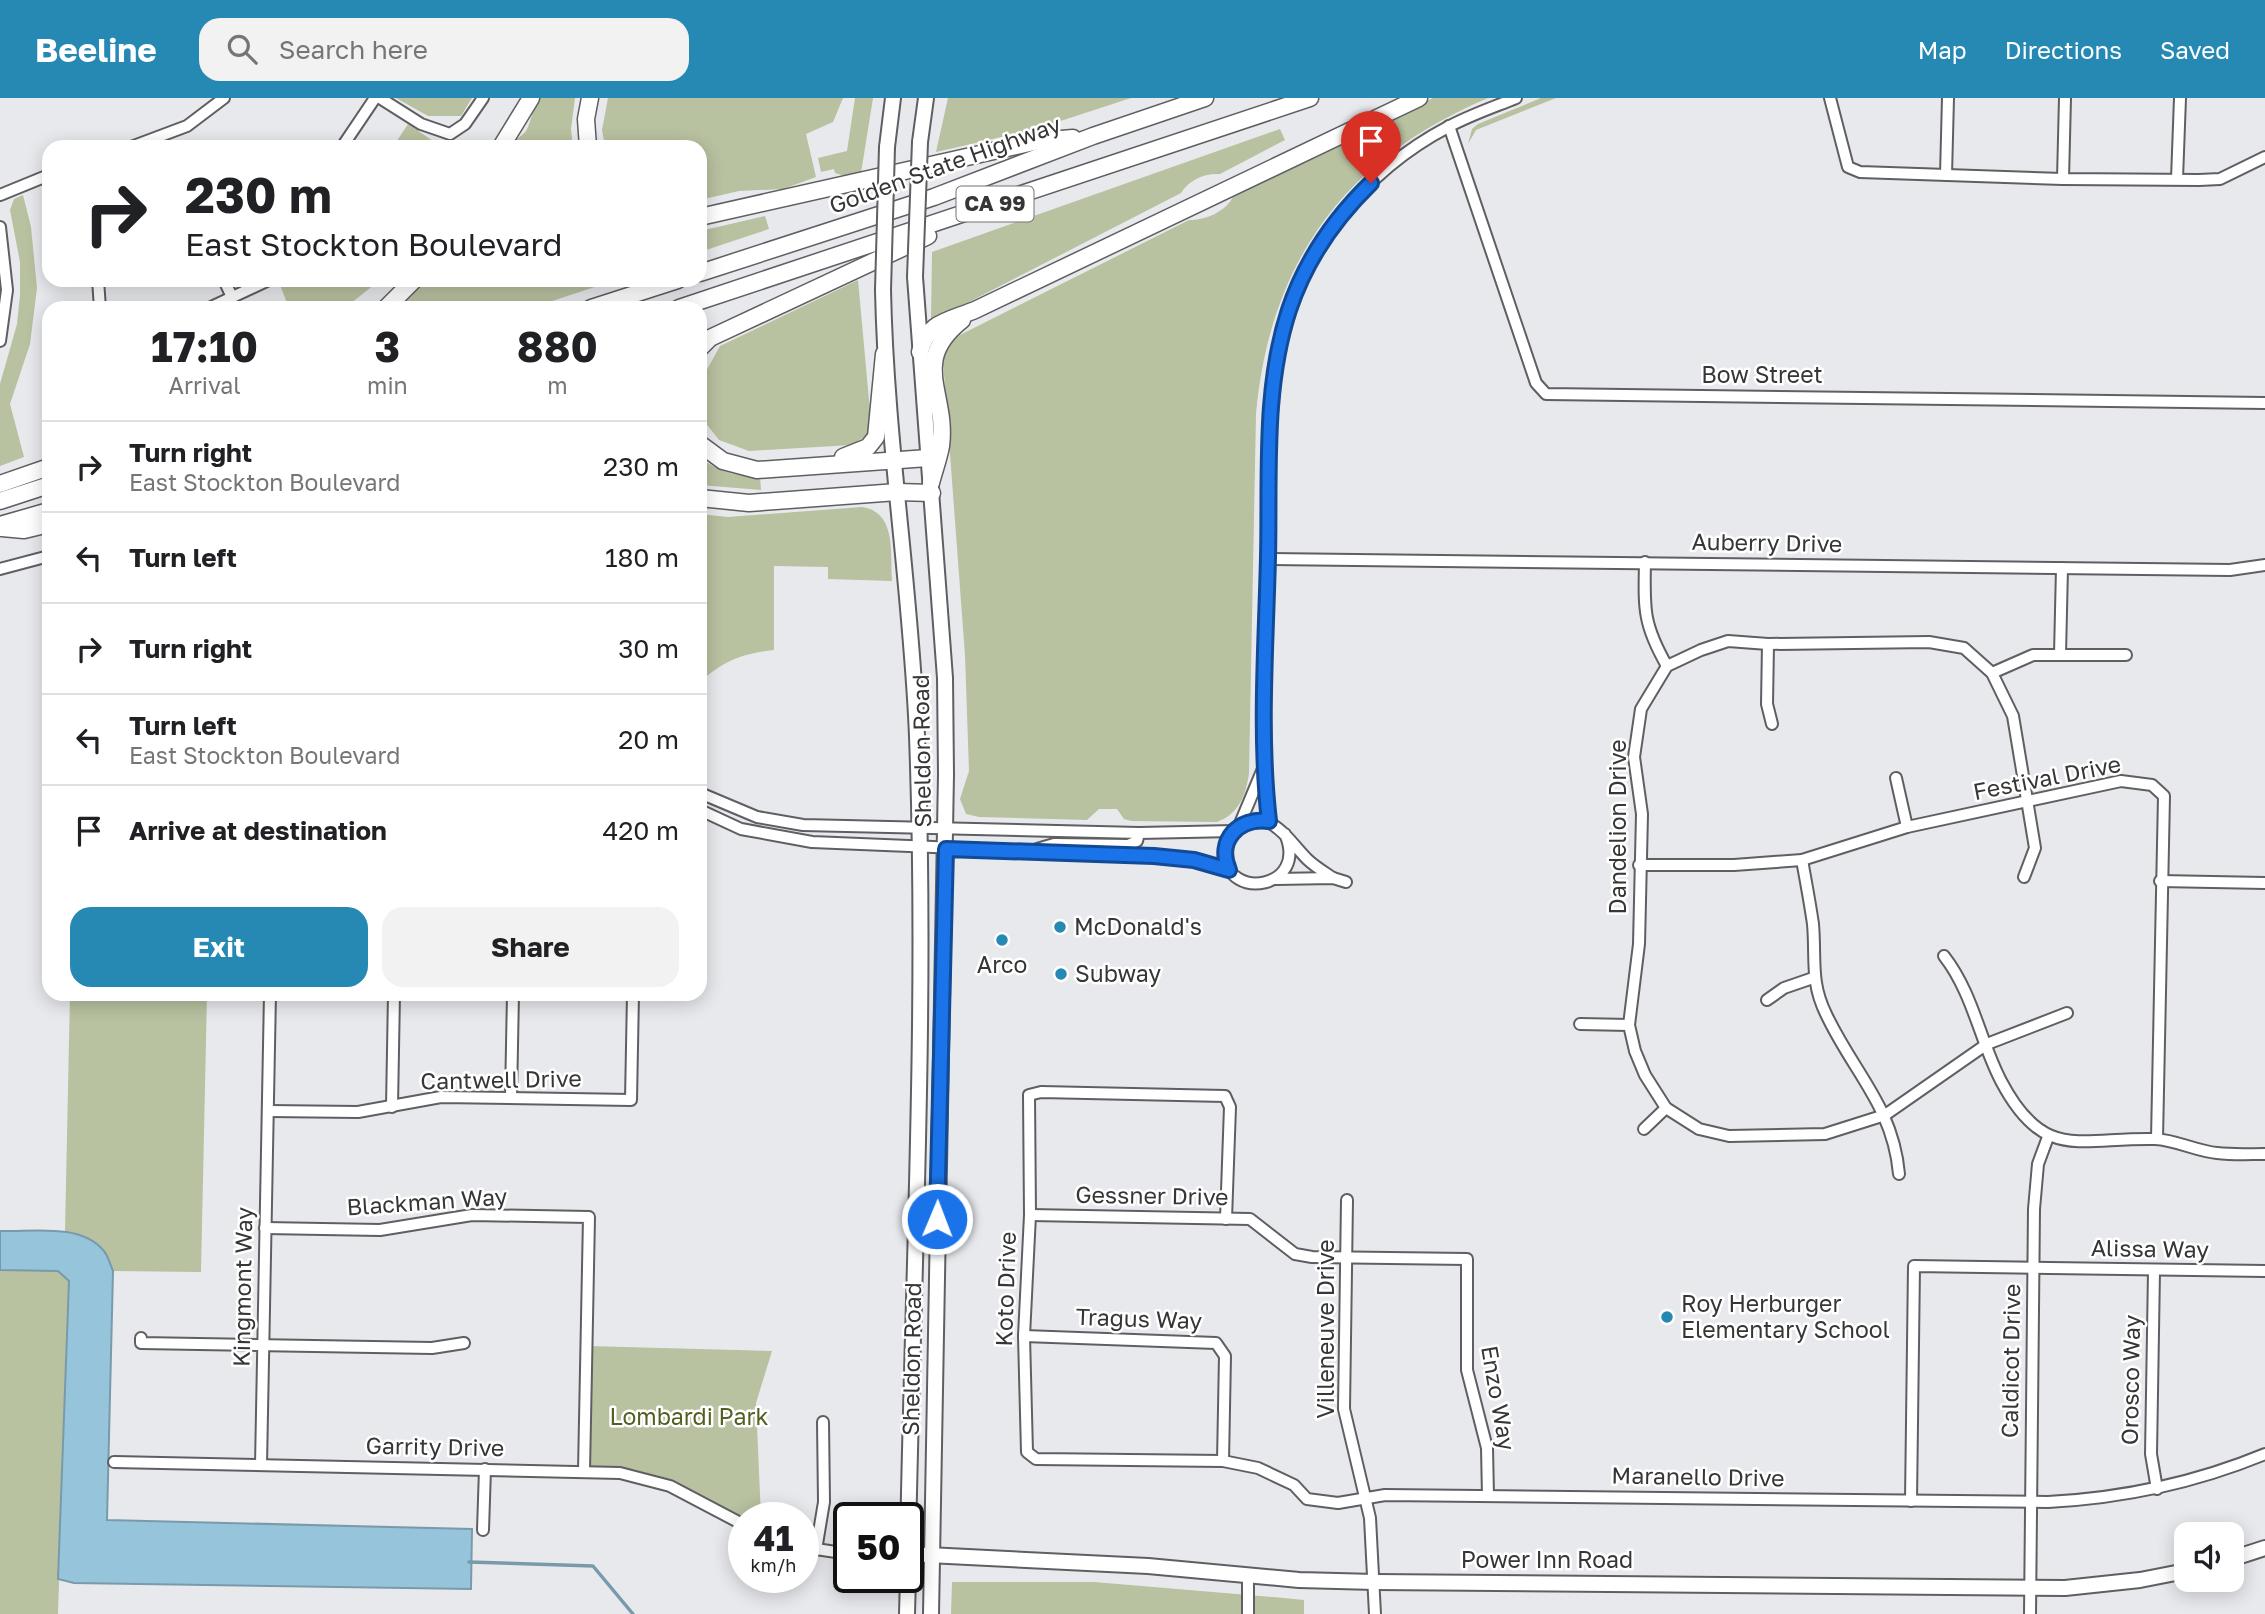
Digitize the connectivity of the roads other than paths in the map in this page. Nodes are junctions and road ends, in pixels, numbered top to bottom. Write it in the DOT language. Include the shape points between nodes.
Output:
graph roads {
  1 [pos="224,98"];
  2 [pos="374,98"];
  3 [pos="380,98"];
  4 [pos="483,98"];
  5 [pos="531,98"];
  6 [pos="590,98"];
  7 [pos="893,98"];
  8 [pos="926,98"];
  9 [pos="1205,98"];
  10 [pos="1310,98"];
  11 [pos="1419,98"];
  12 [pos="1516,98"];
  13 [pos="1829,98"];
  14 [pos="1948,98"];
  15 [pos="2065,98"];
  16 [pos="2180,98"];
  17 [pos="1449,126"];
  18 [pos="1093,136"];
  19 [pos="150,140"];
  20 [pos="347,140"];
  21 [pos="505,140"];
  22 [pos="588,140"];
  23 [pos="2265,157"];
  24 [pos="1946,175"];
  25 [pos="42,179"];
  26 [pos="2063,179"];
  27 [pos="2177,179"];
  28 [pos="0,195"];
  29 [pos="1003,201"];
  30 [pos="707,215"];
  31 [pos="0,227"];
  32 [pos="707,271"];
  33 [pos="227,287"];
  34 [pos="254,287"];
  35 [pos="407,287"];
  36 [pos="656,287"];
  37 [pos="232,297"];
  38 [pos="224,301"];
  39 [pos="393,301"];
  40 [pos="613,301"];
  41 [pos="700,301"];
  42 [pos="975,310"];
  43 [pos="0,341"];
  44 [pos="707,341"];
  45 [pos="920,352"];
  46 [pos="884,354"];
  47 [pos="2265,403"];
  48 [pos="707,449"];
  49 [pos="928,458"];
  50 [pos="893,459"];
  51 [pos="824,464"];
  52 [pos="42,469"];
  53 [pos="0,484"];
  54 [pos="42,487"];
  55 [pos="931,488"];
  56 [pos="897,492"];
  57 [pos="707,499"];
  58 [pos="0,501"];
  59 [pos="42,512"];
  60 [pos="42,526"];
  61 [pos="0,527"];
  62 [pos="42,558"];
  63 [pos="1268,559"];
  64 [pos="1645,562"];
  65 [pos="2265,565"];
  66 [pos="2062,568"];
  67 [pos="0,569"];
  68 [pos="1768,644"];
  69 [pos="2060,654"];
  70 [pos="2126,655"];
  71 [pos="1667,666"];
  72 [pos="1992,673"];
  73 [pos="1772,724"];
  74 [pos="1263,768"];
  75 [pos="1896,778"];
  76 [pos="707,796"];
  77 [pos="2027,802"];
  78 [pos="707,813"];
  79 [pos="1269,821"];
  80 [pos="919,827"];
  81 [pos="1907,827"];
  82 [pos="946,828"];
  83 [pos="1236,829"];
  84 [pos="1139,833"];
  85 [pos="1285,834"];
  86 [pos="920,848"];
  87 [pos="946,849"];
  88 [pos="1028,851"];
  89 [pos="1802,860"];
  90 [pos="1639,865"];
  91 [pos="1229,870"];
  92 [pos="2024,877"];
  93 [pos="1276,878"];
  94 [pos="1333,878"];
  95 [pos="2160,881"];
  96 [pos="1346,882"];
  97 [pos="2265,883"];
  98 [pos="1944,956"];
  99 [pos="1813,978"];
  100 [pos="1767,1000"];
  101 [pos="270,1001"];
  102 [pos="394,1001"];
  103 [pos="513,1001"];
  104 [pos="633,1001"];
  105 [pos="2067,1013"];
  106 [pos="1580,1024"];
  107 [pos="1629,1025"];
  108 [pos="1987,1044"];
  109 [pos="511,1097"];
  110 [pos="392,1107"];
  111 [pos="1666,1108"];
  112 [pos="268,1111"];
  113 [pos="1885,1115"];
  114 [pos="1644,1129"];
  115 [pos="2048,1137"];
  116 [pos="2157,1139"];
  117 [pos="2265,1154"];
  118 [pos="1899,1174"];
  119 [pos="1347,1200"];
  120 [pos="1030,1215"];
  121 [pos="1226,1219"];
  122 [pos="265,1228"];
  123 [pos="1345,1258"];
  124 [pos="2034,1268"];
  125 [pos="2154,1271"];
  126 [pos="2265,1271"];
  127 [pos="1024,1336"];
  128 [pos="141,1338"];
  129 [pos="464,1343"];
  130 [pos="263,1345"];
  131 [pos="823,1422"];
  132 [pos="2265,1454"];
  133 [pos="1223,1461"];
  134 [pos="114,1462"];
  135 [pos="261,1465"];
  136 [pos="485,1469"];
  137 [pos="584,1471"];
  138 [pos="2157,1489"];
  139 [pos="1488,1496"];
  140 [pos="1366,1498"];
  141 [pos="1911,1501"];
  142 [pos="909,1502"];
  143 [pos="2031,1502"];
  144 [pos="728,1517"];
  145 [pos="483,1530"];
  146 [pos="819,1532"];
  147 [pos="2265,1548"];
  148 [pos="924,1555"];
  149 [pos="931,1555"];
  150 [pos="2244,1555"];
  151 [pos="2174,1573"];
  152 [pos="1248,1576"];
  153 [pos="1375,1582"];
  154 [pos="2030,1587"];
  155 [pos="908,1593"];
  156 [pos="907,1614"];
  157 [pos="931,1614"];
  158 [pos="1248,1614"];
  159 [pos="1375,1614"];
  160 [pos="2030,1614"];
  1 -- 19 [label="street" via="187,126"];
  2 -- 20 [label="street"];
  3 -- 4 [label="street" via="421,124 450,134 465,124"];
  5 -- 21 [label="highway"];
  6 -- 22 [label="highway"];
  7 -- 46 [label="main road, Sheldon Road, bridge" via="887,147"];
  8 -- 45 [label="main road, Sheldon Road, bridge" via="915,277"];
  9 -- 18 [label="highway, Golden State Highway / CA 99"];
  10 -- 29 [label="highway, CA 99"];
  11 -- 42 [label="highway"];
  12 -- 17 [label="street"];
  13 -- 24 [label="street" via="1848,167 1860,172"];
  14 -- 24 [label="street"];
  15 -- 26 [label="street"];
  16 -- 27 [label="street"];
  17 -- 47 [label="street, Bow Street" via="1536,383 1546,394"];
  17 -- 63 [label="street" via="1406,152 1360,193 1322,241 1290,308 1273,381"];
  18 -- 30 [label="highway" via="1038,141"];
  18 -- 32 [label="highway, Golden State Highway / CA 99" via="934,197"];
  23 -- 27 [label="street" via="2220,179"];
  24 -- 26 [label="street"];
  25 -- 28 [label="street"];
  26 -- 27 [label="street"];
  29 -- 41 [label="highway, CA 99"];
  29 -- 44 [label="highway"];
  31 -- 43 [label="street" via="7,290"];
  33 -- 37 [label="street"];
  34 -- 37 [label="street"];
  35 -- 39 [label="highway"];
  36 -- 40 [label="highway"];
  37 -- 38 [label="street"];
  42 -- 45 [label="highway" via="926,332"];
  42 -- 55 [label="highway" via="936,348 941,444"];
  45 -- 49 [label="main road, Sheldon Road"];
  46 -- 50 [label="main road, Sheldon Road"];
  46 -- 51 [label="highway" via="876,437 868,447"];
  48 -- 51 [label="highway" via="723,461 757,470"];
  49 -- 50 [label="highway"];
  49 -- 55 [label="main road, Sheldon Road"];
  50 -- 51 [label="highway"];
  50 -- 56 [label="main road, Sheldon Road"];
  52 -- 53 [label="highway"];
  54 -- 58 [label="highway"];
  55 -- 56 [label="highway"];
  55 -- 82 [label="main road, Sheldon Road" via="945,678"];
  56 -- 57 [label="highway" via="749,503"];
  56 -- 80 [label="main road, Sheldon Road" via="914,678"];
  59 -- 61 [label="highway"];
  60 -- 61 [label="highway" via="24,530"];
  62 -- 67 [label="street"];
  63 -- 64 [label="street, Auberry Drive"];
  63 -- 74 [label="street"];
  64 -- 66 [label="street, Auberry Drive"];
  64 -- 71 [label="street" via="1644,613"];
  65 -- 66 [label="street, Auberry Drive" via="2230,570"];
  66 -- 69 [label="street"];
  68 -- 71 [label="street" via="1728,641"];
  68 -- 72 [label="street" via="1929,642 1964,648"];
  68 -- 73 [label="street" via="1767,704"];
  69 -- 70 [label="street"];
  69 -- 72 [label="street" via="2033,655"];
  71 -- 90 [label="street, Dandelion Drive" via="1641,709 1634,757 1642,814"];
  72 -- 77 [label="street" via="2012,716"];
  74 -- 79 [label="street"];
  74 -- 83 [label="street"];
  75 -- 81 [label="street"];
  76 -- 80 [label="street" via="781,823"];
  77 -- 81 [label="street, Festival Drive"];
  77 -- 92 [label="street" via="2035,848"];
  77 -- 95 [label="street, Festival Drive" via="2122,781 2152,785 2164,796"];
  78 -- 86 [label="street" via="772,837"];
  79 -- 83 [label="street" via="1248,821"];
  79 -- 85 [label="street"];
  80 -- 82 [label="street"];
  80 -- 86 [label="main road, Sheldon Road"];
  81 -- 89 [label="street, Festival Drive"];
  82 -- 84 [label="street"];
  82 -- 87 [label="main road, Sheldon Road"];
  83 -- 84 [label="street"];
  83 -- 91 [label="street" via="1225,854"];
  84 -- 88 [label="street" via="1137,841 1128,845 1054,844"];
  85 -- 93 [label="street" via="1288,863"];
  85 -- 94 [label="street" via="1308,861"];
  86 -- 87 [label="street"];
  86 -- 142 [label="main road, Sheldon Road"];
  87 -- 88 [label="street"];
  87 -- 149 [label="main road, Sheldon Road"];
  88 -- 91 [label="street" via="1194,860"];
  89 -- 90 [label="street, Festival Drive"];
  89 -- 99 [label="street" via="1813,927"];
  90 -- 107 [label="street, Dandelion Drive" via="1639,944"];
  91 -- 93 [label="street" via="1256,884"];
  93 -- 94 [label="street"];
  94 -- 96 [label="street"];
  95 -- 97 [label="street"];
  95 -- 116 [label="street, Festival Drive"];
  98 -- 108 [label="street" via="1958,973"];
  99 -- 100 [label="street"];
  99 -- 113 [label="street" via="1826,1014"];
  101 -- 112 [label="street, Kingmont Way"];
  102 -- 110 [label="street"];
  103 -- 109 [label="street"];
  104 -- 109 [label="street, Cantwell Drive" via="631,1100"];
  105 -- 108 [label="street, Dandelion Drive"];
  106 -- 107 [label="street"];
  107 -- 111 [label="street, Dandelion Drive" via="1645,1075"];
  108 -- 113 [label="street, Dandelion Drive"];
  108 -- 115 [label="street" via="2000,1080 2020,1112"];
  109 -- 110 [label="street, Cantwell Drive" via="441,1097"];
  110 -- 112 [label="street, Cantwell Drive" via="358,1112"];
  111 -- 113 [label="street, Dandelion Drive" via="1699,1129 1729,1136 1825,1134"];
  111 -- 114 [label="street"];
  112 -- 122 [label="street, Kingmont Way"];
  113 -- 118 [label="street" via="1896,1144"];
  115 -- 116 [label="street" via="2102,1143"];
  115 -- 124 [label="street, Caldicot Drive" via="2038,1164"];
  116 -- 117 [label="street" via="2217,1153"];
  119 -- 123 [label="street, Villeneuve Drive"];
  120 -- 121 [label="street, Gessner Drive"];
  120 -- 121 [label="street, Koto Drive" via="1030,1095 1068,1092 1225,1096 1230,1107"];
  120 -- 127 [label="street, Koto Drive"];
  121 -- 123 [label="street, Gessner Drive" via="1250,1219 1295,1254"];
  122 -- 130 [label="street, Kingmont Way"];
  122 -- 137 [label="street, Blackman Way" via="380,1230 472,1215 589,1217"];
  123 -- 139 [label="street, Enzo Way" via="1467,1259 1467,1370 1487,1448"];
  123 -- 140 [label="street, Villeneuve Drive" via="1344,1409"];
  124 -- 125 [label="street, Alissa Way"];
  124 -- 141 [label="street, Alissa Way" via="1914,1266"];
  124 -- 143 [label="street, Caldicot Drive"];
  125 -- 126 [label="street, Alissa Way"];
  125 -- 138 [label="street, Orosco Way" via="2151,1454"];
  127 -- 133 [label="street, Tragus Way" via="1216,1343 1225,1356"];
  127 -- 133 [label="street, Koto Drive" via="1027,1452 1036,1459"];
  128 -- 130 [label="street" via="141,1343"];
  129 -- 130 [label="street" via="432,1348"];
  130 -- 135 [label="street, Kingmont Way"];
  131 -- 146 [label="street" via="824,1502"];
  132 -- 138 [label="street, Maranello Drive"];
  133 -- 140 [label="street, Koto Drive" via="1258,1468 1294,1485 1307,1499 1338,1503"];
  134 -- 135 [label="street, Garrity Drive"];
  135 -- 136 [label="street, Garrity Drive"];
  136 -- 137 [label="street, Garrity Drive"];
  136 -- 145 [label="street"];
  137 -- 144 [label="street, Garrity Drive" via="620,1473 670,1486"];
  138 -- 143 [label="street, Maranello Drive"];
  139 -- 140 [label="street, Maranello Drive"];
  139 -- 141 [label="street, Maranello Drive"];
  140 -- 153 [label="street, Villeneuve Drive"];
  141 -- 143 [label="street, Maranello Drive"];
  143 -- 154 [label="street, Caldicot Drive"];
  147 -- 150 [label="main road"];
  148 -- 149 [label="main road, Power Inn Road"];
  149 -- 152 [label="main road, Power Inn Road"];
  149 -- 157 [label="main road, Sheldon Road"];
  151 -- 154 [label="main road, Power Inn Road" via="2109,1584"];
  152 -- 153 [label="main road, Power Inn Road"];
  152 -- 158 [label="street"];
  153 -- 154 [label="main road, Power Inn Road"];
  153 -- 159 [label="street, Villeneuve Drive"];
  154 -- 160 [label="street, Caldicot Drive"];
  155 -- 156 [label="main road"];
}
